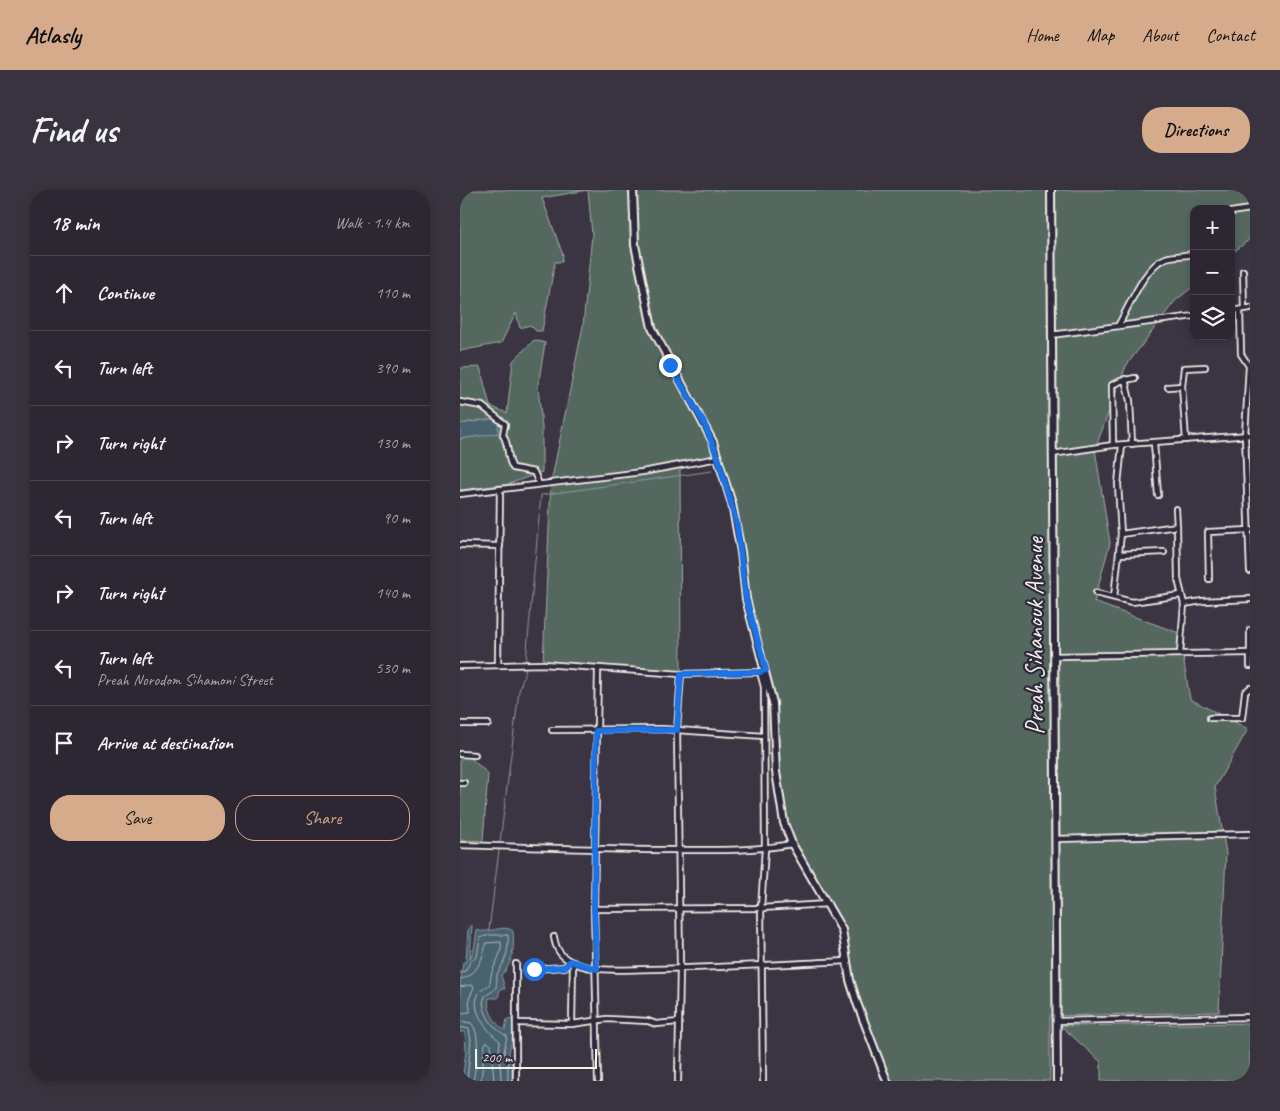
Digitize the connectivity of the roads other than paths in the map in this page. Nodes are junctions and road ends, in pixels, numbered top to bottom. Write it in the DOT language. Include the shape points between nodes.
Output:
graph roads {
  1 [pos="633,190"];
  2 [pos="1051,190"];
  3 [pos="1250,209"];
  4 [pos="1235,211"];
  5 [pos="1190,255"];
  6 [pos="1243,271"];
  7 [pos="1250,308"];
  8 [pos="1242,309"];
  9 [pos="1235,310"];
  10 [pos="1190,317"];
  11 [pos="1118,326"];
  12 [pos="1052,335"];
  13 [pos="1205,367"];
  14 [pos="1135,378"];
  15 [pos="1125,379"];
  16 [pos="1182,386"];
  17 [pos="1168,387"];
  18 [pos="460,402"];
  19 [pos="1248,435"];
  20 [pos="1186,440"];
  21 [pos="1154,443"];
  22 [pos="1132,444"];
  23 [pos="1113,445"];
  24 [pos="1122,445"];
  25 [pos="1052,454"];
  26 [pos="718,458"];
  27 [pos="539,484"];
  28 [pos="500,489"];
  29 [pos="460,494"];
  30 [pos="1158,495"];
  31 [pos="1176,509"];
  32 [pos="1177,526"];
  33 [pos="1250,530"];
  34 [pos="1121,534"];
  35 [pos="460,545"];
  36 [pos="500,546"];
  37 [pos="1164,552"];
  38 [pos="1120,554"];
  39 [pos="1250,571"];
  40 [pos="1209,579"];
  41 [pos="1096,593"];
  42 [pos="1181,595"];
  43 [pos="1114,598"];
  44 [pos="1250,599"];
  45 [pos="1184,604"];
  46 [pos="1250,630"];
  47 [pos="1250,653"];
  48 [pos="1180,654"];
  49 [pos="1054,656"];
  50 [pos="498,665"];
  51 [pos="460,666"];
  52 [pos="1250,666"];
  53 [pos="598,670"];
  54 [pos="763,671"];
  55 [pos="681,674"];
  56 [pos="1250,688"];
  57 [pos="1210,718"];
  58 [pos="460,724"];
  59 [pos="488,724"];
  60 [pos="552,730"];
  61 [pos="677,730"];
  62 [pos="596,731"];
  63 [pos="764,736"];
  64 [pos="764,743"];
  65 [pos="775,744"];
  66 [pos="460,754"];
  67 [pos="475,755"];
  68 [pos="1250,834"];
  69 [pos="1056,839"];
  70 [pos="792,844"];
  71 [pos="460,845"];
  72 [pos="765,849"];
  73 [pos="596,850"];
  74 [pos="677,850"];
  75 [pos="828,904"];
  76 [pos="678,908"];
  77 [pos="761,908"];
  78 [pos="594,909"];
  79 [pos="554,937"];
  80 [pos="571,961"];
  81 [pos="847,961"];
  82 [pos="516,964"];
  83 [pos="762,965"];
  84 [pos="680,968"];
  85 [pos="534,969"];
  86 [pos="597,969"];
  87 [pos="1250,1016"];
  88 [pos="597,1020"];
  89 [pos="1057,1021"];
  90 [pos="679,1022"];
  91 [pos="516,1023"];
  92 [pos="572,1024"];
  93 [pos="516,1081"];
  94 [pos="598,1081"];
  95 [pos="678,1081"];
  96 [pos="763,1081"];
  97 [pos="887,1081"];
  98 [pos="1057,1081"];
  1 -- 26 [label="main road" via="635,245 652,328 704,423"];
  2 -- 12 [label="main road, Preah Sihanouk Avenue"];
  3 -- 4 [label="street"];
  5 -- 11 [label="street" via="1168,258 1153,267"];
  6 -- 8 [label="street"];
  7 -- 8 [label="street"];
  8 -- 9 [label="street"];
  8 -- 19 [label="street" via="1241,354 1249,366"];
  10 -- 11 [label="street"];
  11 -- 12 [label="street"];
  12 -- 25 [label="main road, Preah Sihanouk Avenue"];
  13 -- 16 [label="street" via="1184,368"];
  14 -- 15 [label="street"];
  15 -- 22 [label="street" via="1130,400"];
  15 -- 23 [label="street" via="1112,387"];
  16 -- 17 [label="street"];
  16 -- 20 [label="street"];
  18 -- 27 [label="street" via="482,406 505,424 503,436 508,444 509,463 513,468 534,472"];
  19 -- 20 [label="street"];
  19 -- 33 [label="street"];
  20 -- 21 [label="street"];
  21 -- 22 [label="street"];
  21 -- 30 [label="street"];
  22 -- 24 [label="street"];
  23 -- 24 [label="street"];
  23 -- 25 [label="street"];
  24 -- 34 [label="street" via="1118,484"];
  25 -- 49 [label="main road, Preah Sihanouk Avenue"];
  26 -- 27 [label="street" via="642,472"];
  26 -- 54 [label="main road" via="737,525 746,599"];
  27 -- 28 [label="street"];
  28 -- 29 [label="street"];
  28 -- 36 [label="street"];
  31 -- 32 [label="street"];
  32 -- 34 [label="street"];
  32 -- 42 [label="street"];
  33 -- 39 [label="street"];
  33 -- 40 [label="street" via="1208,532"];
  34 -- 38 [label="street"];
  35 -- 36 [label="street"];
  36 -- 50 [label="street"];
  37 -- 38 [label="street"];
  38 -- 43 [label="street"];
  41 -- 43 [label="street"];
  42 -- 43 [label="street" via="1137,602"];
  42 -- 45 [label="street"];
  44 -- 45 [label="street"];
  45 -- 48 [label="street"];
  46 -- 47 [label="street"];
  47 -- 48 [label="street"];
  47 -- 52 [label="street"];
  48 -- 49 [label="street"];
  49 -- 69 [label="main road, Preah Sihanouk Avenue"];
  50 -- 51 [label="street"];
  50 -- 53 [label="street" via="543,664"];
  53 -- 55 [label="street"];
  53 -- 62 [label="street"];
  54 -- 55 [label="street"];
  54 -- 63 [label="street"];
  54 -- 65 [label="main road" via="773,703"];
  55 -- 61 [label="street"];
  56 -- 57 [label="street" via="1245,692 1242,718"];
  58 -- 59 [label="street"];
  60 -- 62 [label="street"];
  61 -- 62 [label="street"];
  61 -- 63 [label="street"];
  61 -- 74 [label="street"];
  62 -- 73 [label="street"];
  63 -- 64 [label="street"];
  64 -- 65 [label="street"];
  64 -- 72 [label="street"];
  65 -- 70 [label="main road" via="784,823"];
  66 -- 67 [label="street"];
  68 -- 69 [label="street"];
  69 -- 89 [label="main road, Preah Sihanouk Avenue"];
  70 -- 72 [label="street"];
  70 -- 75 [label="main road"];
  71 -- 73 [label="street"];
  72 -- 74 [label="street"];
  72 -- 77 [label="street"];
  73 -- 74 [label="street"];
  73 -- 78 [label="street"];
  74 -- 76 [label="street"];
  75 -- 77 [label="street"];
  75 -- 81 [label="main road" via="842,930"];
  76 -- 77 [label="street"];
  76 -- 78 [label="street"];
  76 -- 84 [label="street"];
  77 -- 83 [label="street"];
  78 -- 86 [label="street"];
  79 -- 80 [label="street" via="556,948"];
  80 -- 85 [label="street" via="565,967"];
  80 -- 86 [label="street"];
  80 -- 92 [label="street"];
  81 -- 83 [label="street"];
  81 -- 97 [label="main road" via="857,1003"];
  82 -- 91 [label="street"];
  83 -- 84 [label="street"];
  83 -- 96 [label="street"];
  84 -- 86 [label="street"];
  84 -- 90 [label="street"];
  86 -- 88 [label="street"];
  87 -- 89 [label="street"];
  88 -- 90 [label="street" via="656,1024"];
  88 -- 92 [label="street"];
  88 -- 94 [label="street"];
  89 -- 98 [label="main road, Preah Sihanouk Avenue"];
  90 -- 95 [label="street"];
  91 -- 92 [label="street"];
  91 -- 93 [label="street"];
}
